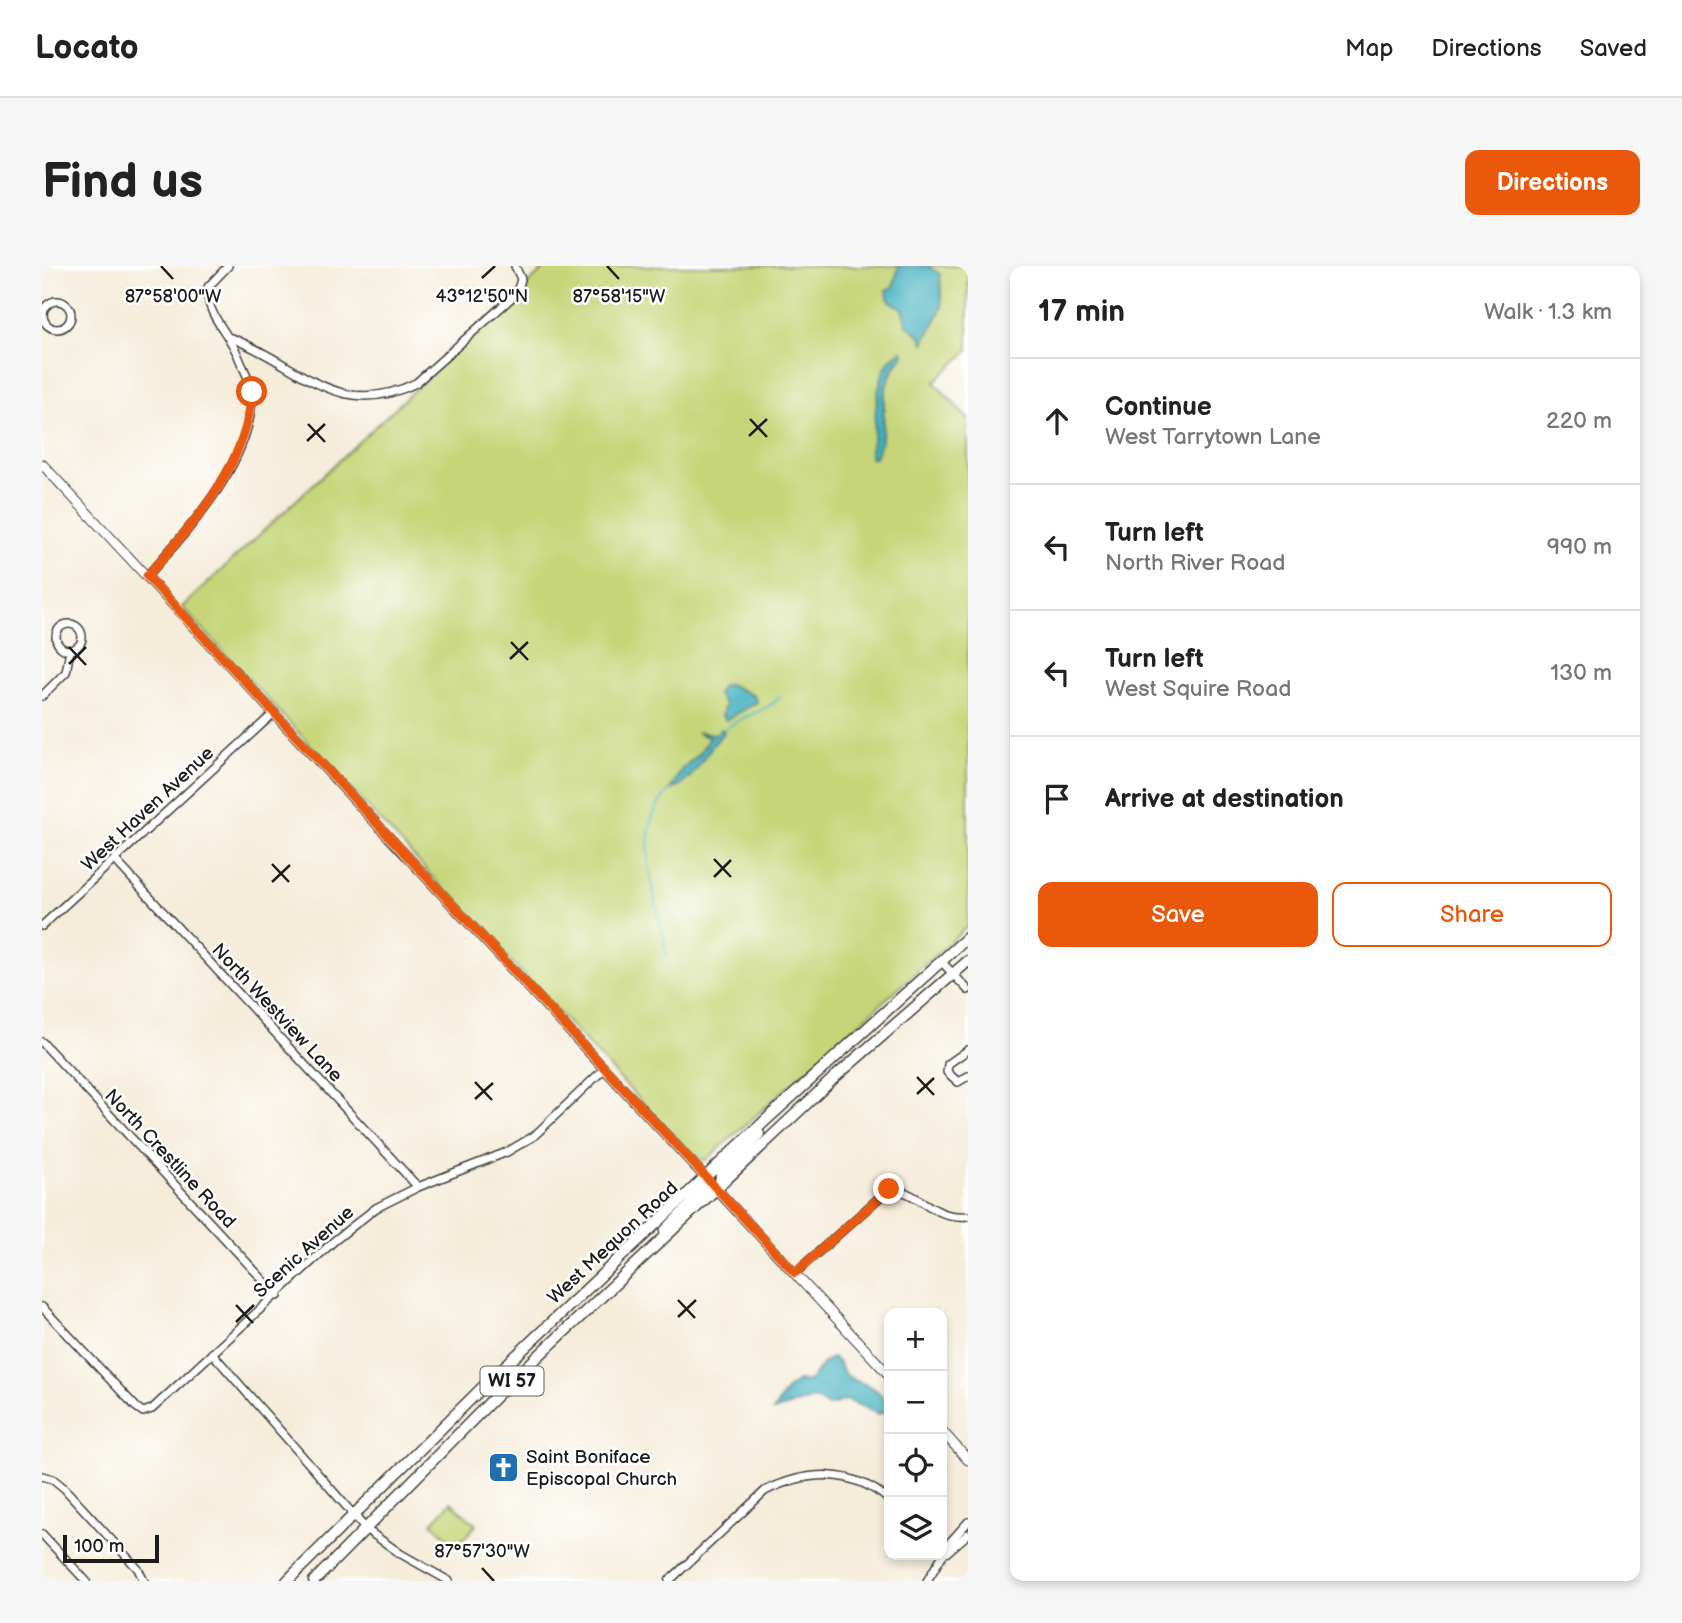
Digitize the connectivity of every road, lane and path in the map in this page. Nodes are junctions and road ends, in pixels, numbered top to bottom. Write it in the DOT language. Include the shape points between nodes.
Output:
graph roads {
  1 [pos="228,266"];
  2 [pos="515,266"];
  3 [pos="42,297"];
  4 [pos="48,304"];
  5 [pos="232,338"];
  6 [pos="42,464"];
  7 [pos="147,576"];
  8 [pos="70,650"];
  9 [pos="42,696"];
  10 [pos="274,713"];
  11 [pos="115,860"];
  12 [pos="42,926"];
  13 [pos="968,937"];
  14 [pos="941,961"];
  15 [pos="968,961"];
  16 [pos="953,975"];
  17 [pos="968,990"];
  18 [pos="42,1042"];
  19 [pos="968,1050"];
  20 [pos="604,1069"];
  21 [pos="968,1076"];
  22 [pos="767,1119"];
  23 [pos="707,1177"];
  24 [pos="418,1187"];
  25 [pos="719,1189"];
  26 [pos="968,1216"];
  27 [pos="652,1251"];
  28 [pos="795,1273"];
  29 [pos="278,1296"];
  30 [pos="42,1307"];
  31 [pos="212,1353"];
  32 [pos="885,1371"];
  33 [pos="945,1434"];
  34 [pos="967,1455"];
  35 [pos="42,1476"];
  36 [pos="884,1497"];
  37 [pos="355,1517"];
  38 [pos="968,1522"];
  39 [pos="367,1530"];
  40 [pos="42,1534"];
  41 [pos="968,1534"];
  42 [pos="947,1547"];
  43 [pos="947,1549"];
  44 [pos="939,1560"];
  45 [pos="86,1581"];
  46 [pos="144,1581"];
  47 [pos="287,1581"];
  48 [pos="314,1581"];
  49 [pos="449,1581"];
  50 [pos="669,1581"];
  51 [pos="927,1581"];
  1 -- 5 [label="street" via="208,287 207,302"];
  2 -- 5 [label="street" via="521,279 517,293 416,383 397,392 349,395 329,391"];
  3 -- 4 [label="street"];
  4 -- 4 [label="street" via="43,312 45,322 57,329 66,326 72,314 68,306 61,301"];
  5 -- 7 [label="street" via="252,390 241,443 195,524"];
  6 -- 7 [label="street"];
  7 -- 10 [label="street"];
  8 -- 9 [label="street" via="66,672"];
  10 -- 11 [label="street, West Haven Avenue"];
  10 -- 20 [label="street"];
  11 -- 12 [label="street, West Haven Avenue"];
  11 -- 24 [label="street, North Westview Lane"];
  13 -- 14 [label="main road, West Mequon Road / WI 57"];
  14 -- 16 [label="street"];
  14 -- 22 [label="main road, West Mequon Road / WI 57"];
  15 -- 16 [label="main road, West Mequon Road / WI 57"];
  16 -- 17 [label="street"];
  16 -- 25 [label="main road, West Mequon Road / WI 57" via="835,1077"];
  18 -- 29 [label="street, North Crestline Road"];
  19 -- 21 [label="street" via="948,1064 947,1072 958,1083"];
  20 -- 23 [label="street"];
  20 -- 24 [label="street, Scenic Avenue" via="534,1136 507,1152"];
  22 -- 23 [label="main road, West Mequon Road / WI 57"];
  22 -- 25 [label="main road" via="747,1150 721,1175"];
  23 -- 25 [label="street"];
  23 -- 27 [label="main road" via="705,1189 666,1229"];
  23 -- 37 [label="main road, West Mequon Road / WI 57" via="485,1385"];
  24 -- 29 [label="street, Scenic Avenue" via="376,1208"];
  25 -- 27 [label="main road, West Mequon Road / WI 57"];
  25 -- 28 [label="street"];
  26 -- 28 [label="street" via="950,1217 913,1195 889,1189"];
  27 -- 39 [label="main road, West Mequon Road / WI 57" via="499,1393"];
  28 -- 32 [label="street"];
  29 -- 31 [label="street, Scenic Avenue"];
  30 -- 31 [label="street, Scenic Avenue" via="143,1412 152,1409"];
  31 -- 37 [label="street"];
  33 -- 34 [label="street"];
  35 -- 46 [label="street" via="64,1488"];
  36 -- 50 [label="street" via="854,1478 825,1475 785,1481 765,1491"];
  37 -- 39 [label="street"];
  37 -- 47 [label="main road, West Mequon Road / WI 57"];
  38 -- 42 [label="street"];
  39 -- 48 [label="main road, West Mequon Road / WI 57"];
  39 -- 49 [label="street"];
  40 -- 45 [label="street"];
  41 -- 43 [label="street"];
  44 -- 51 [label="street"];
}
